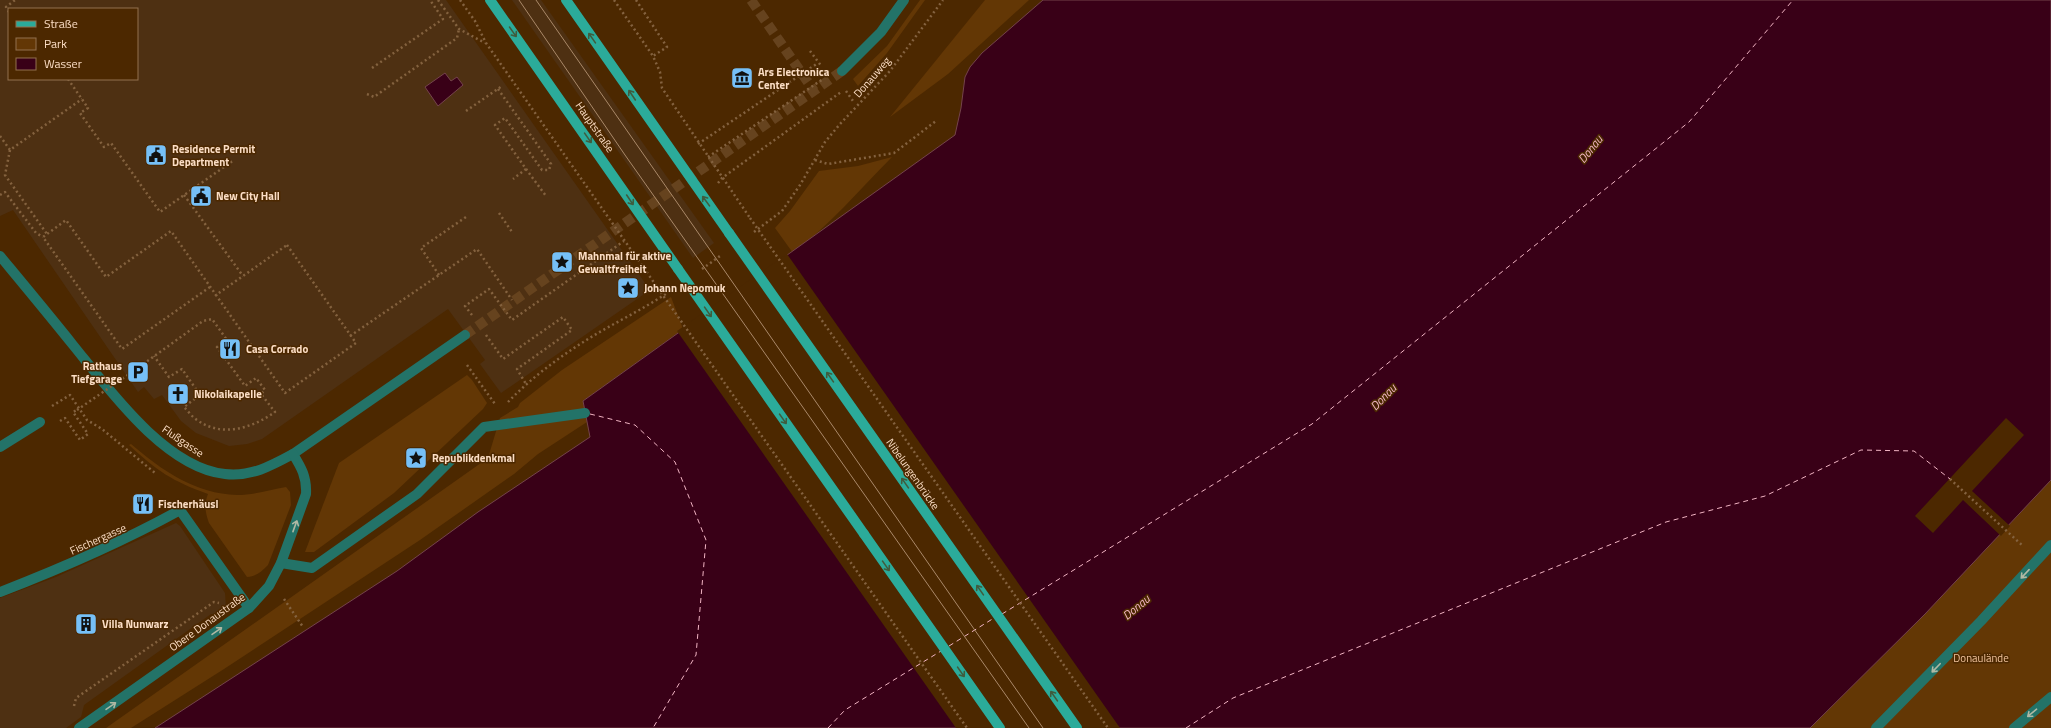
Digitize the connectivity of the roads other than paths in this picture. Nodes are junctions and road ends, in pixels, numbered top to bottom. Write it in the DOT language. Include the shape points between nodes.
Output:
graph roads {
  1 [pos="490,0"];
  2 [pos="566,0"];
  3 [pos="904,0"];
  4 [pos="842,71"];
  5 [pos="0,256"];
  6 [pos="465,335"];
  7 [pos="585,413"];
  8 [pos="40,422"];
  9 [pos="0,447"];
  10 [pos="293,454"];
  11 [pos="2051,545"];
  12 [pos="281,562"];
  13 [pos="0,592"];
  14 [pos="249,608"];
  15 [pos="2051,697"];
  16 [pos="79,728"];
  17 [pos="1000,728"];
  18 [pos="1077,728"];
  19 [pos="1876,728"];
  20 [pos="2014,728"];
  1 -- 17 [label="main road, Hauptstraße, one-way, bridge"];
  18 -- 2 [label="main road, Nibelungenbrücke, one-way, bridge"];
  3 -- 4 [label="street" via="881,32"];
  5 -- 10 [label="street, Flußgasse" via="119,401 140,424 182,458 202,469 247,474 269,467"];
  6 -- 10 [label="street, Flußgasse"];
  7 -- 12 [label="street" via="484,426 418,494 312,568"];
  8 -- 9 [label="street"];
  12 -- 10 [label="street, Obere Donaustraße, one-way" via="306,494 307,482 304,472"];
  11 -- 19 [label="street, one-way"];
  12 -- 14 [label="street, Obere Donaustraße" via="269,586"];
  13 -- 14 [label="street, Fischergasse" via="128,539 180,510"];
  16 -- 14 [label="street, Obere Donaustraße, one-way"];
  15 -- 20 [label="street, one-way"];
}
